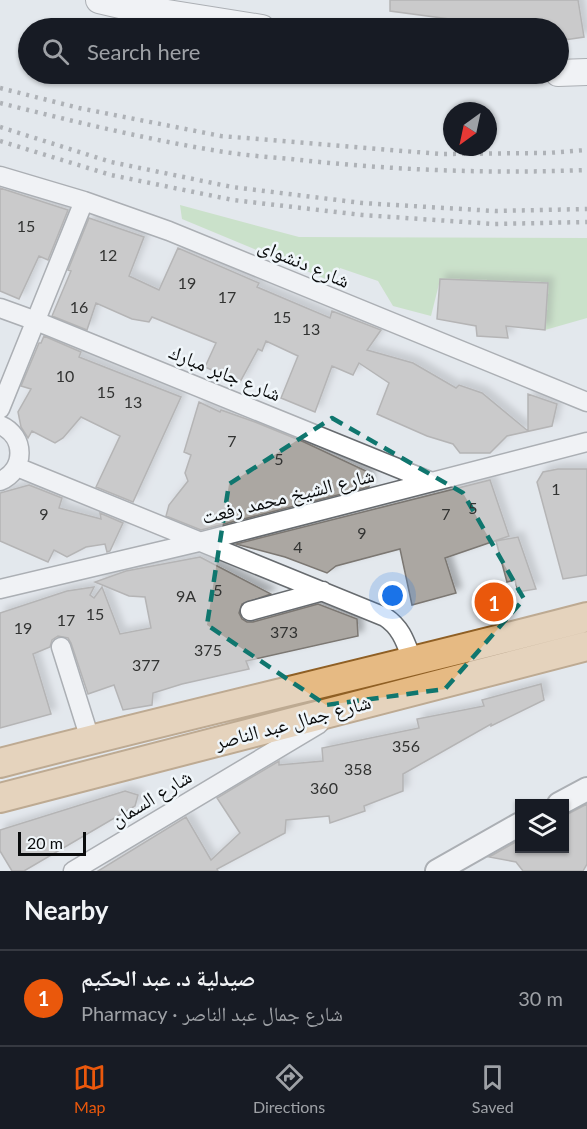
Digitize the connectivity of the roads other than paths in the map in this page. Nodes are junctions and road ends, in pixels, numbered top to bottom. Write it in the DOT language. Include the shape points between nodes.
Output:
graph roads {
  1 [pos="99,0"];
  2 [pos="199,18"];
  3 [pos="587,72"];
  4 [pos="569,73"];
  5 [pos="0,176"];
  6 [pos="84,201"];
  7 [pos="0,308"];
  8 [pos="36,321"];
  9 [pos="587,402"];
  10 [pos="0,409"];
  11 [pos="0,425"];
  12 [pos="587,442"];
  13 [pos="17,467"];
  14 [pos="0,481"];
  15 [pos="432,482"];
  16 [pos="200,542"];
  17 [pos="0,589"];
  18 [pos="323,591"];
  19 [pos="249,611"];
  20 [pos="587,617"];
  21 [pos="587,646"];
  22 [pos="61,647"];
  23 [pos="412,662"];
  24 [pos="344,709"];
  25 [pos="90,739"];
  26 [pos="0,763"];
  27 [pos="587,789"];
  28 [pos="0,798"];
  29 [pos="568,799"];
  30 [pos="515,826"];
  31 [pos="73,871"];
  32 [pos="437,871"];
  1 -- 2 [label="main road"];
  3 -- 4 [label="main road"];
  5 -- 6 [label="street, شارع دنشواى"];
  6 -- 8 [label="street"];
  6 -- 9 [label="street, شارع دنشواى" via="179,235"];
  7 -- 8 [label="street, شارع جابر مبارك"];
  8 -- 10 [label="street"];
  8 -- 15 [label="street, شارع جابر مبارك"];
  11 -- 13 [label="street" via="17,439"];
  12 -- 15 [label="street, شارع الشيخ محمد رفعت"];
  13 -- 14 [label="street"];
  13 -- 16 [label="street"];
  15 -- 16 [label="street, شارع الشيخ محمد رفعت"];
  16 -- 17 [label="street, شارع الشيخ محمد رفعت"];
  16 -- 18 [label="street"];
  18 -- 19 [label="street"];
  18 -- 23 [label="street" via="392,622 403,635"];
  20 -- 23 [label="main road, شارع جمال عبد الناصر"];
  21 -- 24 [label="main road, شارع جمال عبد الناصر"];
  22 -- 25 [label="street"];
  23 -- 25 [label="main road, شارع جمال عبد الناصر"];
  24 -- 28 [label="main road, شارع جمال عبد الناصر"];
  24 -- 31 [label="street, شارع السمان"];
  25 -- 26 [label="main road, شارع جمال عبد الناصر"];
  27 -- 29 [label="street"];
  30 -- 32 [label="street"];
}
